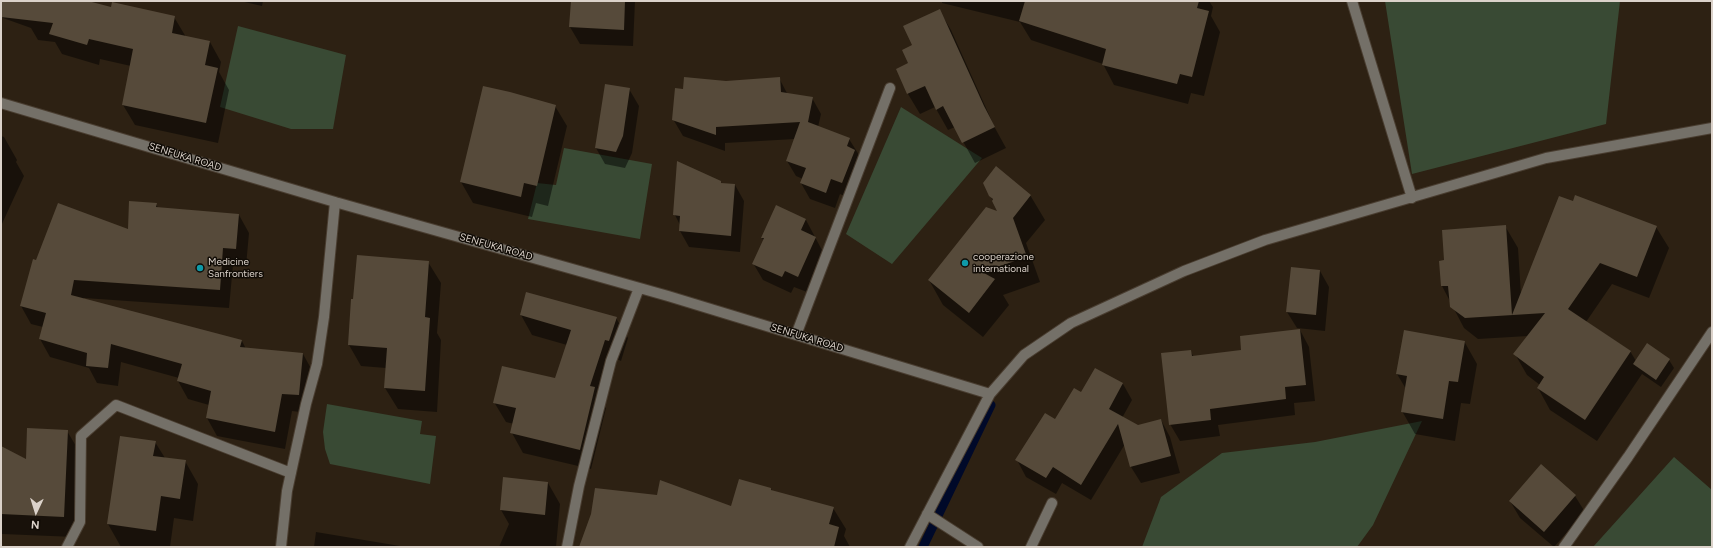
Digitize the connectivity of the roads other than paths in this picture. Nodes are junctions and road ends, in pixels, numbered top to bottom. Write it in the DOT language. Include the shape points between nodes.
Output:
graph roads {
  1 [pos="1352,1"];
  2 [pos="890,88"];
  3 [pos="1,102"];
  4 [pos="1712,128"];
  5 [pos="1412,198"];
  6 [pos="335,202"];
  7 [pos="639,288"];
  8 [pos="1712,332"];
  9 [pos="796,335"];
  10 [pos="990,394"];
  11 [pos="291,473"];
  12 [pos="1052,503"];
  13 [pos="927,514"];
  14 [pos="67,547"];
  15 [pos="281,547"];
  16 [pos="567,547"];
  17 [pos="910,547"];
  18 [pos="978,547"];
  19 [pos="1031,547"];
  20 [pos="1564,547"];
  1 -- 5 [label="street"];
  2 -- 9 [label="street"];
  3 -- 6 [label="street, SENFUKA ROAD"];
  4 -- 5 [label="street" via="1546,158"];
  5 -- 10 [label="street" via="1265,240 1184,270 1078,320 1024,355"];
  6 -- 7 [label="street, SENFUKA ROAD"];
  6 -- 11 [label="street" via="317,364"];
  7 -- 9 [label="street, SENFUKA ROAD"];
  7 -- 16 [label="street" via="611,361 579,486"];
  8 -- 20 [label="street"];
  9 -- 10 [label="street, SENFUKA ROAD"];
  10 -- 13 [label="street"];
  11 -- 14 [label="street" via="116,405 81,436 80,522"];
  11 -- 15 [label="street"];
  12 -- 19 [label="street"];
  13 -- 17 [label="street"];
  13 -- 18 [label="street"];
}
